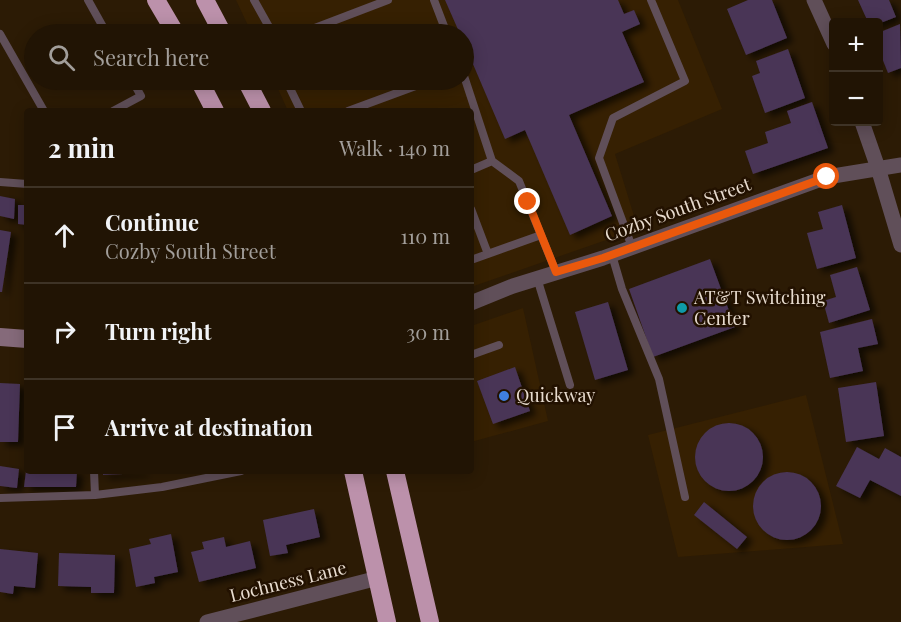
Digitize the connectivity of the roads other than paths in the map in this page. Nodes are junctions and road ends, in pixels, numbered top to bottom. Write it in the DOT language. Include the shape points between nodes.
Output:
graph roads {
  1 [pos="88,0"];
  2 [pos="156,0"];
  3 [pos="205,0"];
  4 [pos="254,0"];
  5 [pos="388,0"];
  6 [pos="434,0"];
  7 [pos="651,0"];
  8 [pos="814,0"];
  9 [pos="101,24"];
  10 [pos="170,24"];
  11 [pos="218,24"];
  12 [pos="267,24"];
  13 [pos="325,24"];
  14 [pos="443,24"];
  15 [pos="829,33"];
  16 [pos="0,34"];
  17 [pos="24,76"];
  18 [pos="32,90"];
  19 [pos="138,90"];
  20 [pos="204,90"];
  21 [pos="251,90"];
  22 [pos="291,90"];
  23 [pos="405,90"];
  24 [pos="469,90"];
  25 [pos="42,108"];
  26 [pos="119,108"];
  27 [pos="213,108"];
  28 [pos="260,108"];
  29 [pos="300,108"];
  30 [pos="356,108"];
  31 [pos="863,126"];
  32 [pos="492,161"];
  33 [pos="901,165"];
  34 [pos="878,168"];
  35 [pos="474,169"];
  36 [pos="0,182"];
  37 [pos="24,184"];
  38 [pos="474,217"];
  39 [pos="541,235"];
  40 [pos="901,245"];
  41 [pos="632,247"];
  42 [pos="488,254"];
  43 [pos="612,255"];
  44 [pos="474,259"];
  45 [pos="556,272"];
  46 [pos="537,278"];
  47 [pos="474,302"];
  48 [pos="0,337"];
  49 [pos="24,339"];
  50 [pos="499,345"];
  51 [pos="474,354"];
  52 [pos="570,385"];
  53 [pos="94,474"];
  54 [pos="226,474"];
  55 [pos="354,474"];
  56 [pos="396,474"];
  57 [pos="95,495"];
  58 [pos="686,496"];
  59 [pos="0,498"];
  60 [pos="378,578"];
  61 [pos="207,622"];
  62 [pos="387,622"];
  63 [pos="430,622"];
  1 -- 9 [label="lane"];
  2 -- 10 [label="highway"];
  3 -- 11 [label="highway"];
  4 -- 12 [label="lane"];
  5 -- 13 [label="lane"];
  6 -- 14 [label="lane"];
  7 -- 41 [label="lane" via="685,81 613,118 599,158"];
  8 -- 15 [label="street"];
  16 -- 17 [label="lane"];
  18 -- 25 [label="lane"];
  19 -- 26 [label="lane" via="141,96"];
  20 -- 27 [label="highway"];
  21 -- 28 [label="highway"];
  22 -- 29 [label="lane"];
  23 -- 30 [label="lane"];
  24 -- 32 [label="lane"];
  31 -- 34 [label="street"];
  32 -- 35 [label="lane"];
  32 -- 39 [label="lane" via="519,181"];
  33 -- 34 [label="street, Cozby South Street"];
  34 -- 40 [label="street"];
  34 -- 41 [label="street, Cozby South Street" via="827,177"];
  36 -- 37 [label="lane"];
  38 -- 42 [label="lane"];
  39 -- 42 [label="lane"];
  39 -- 45 [label="lane"];
  41 -- 43 [label="street, Cozby South Street"];
  42 -- 44 [label="lane"];
  43 -- 45 [label="street, Cozby South Street"];
  43 -- 58 [label="lane" via="659,379"];
  45 -- 46 [label="street, Cozby South Street"];
  46 -- 47 [label="street, Cozby South Street"];
  46 -- 52 [label="lane"];
  48 -- 49 [label="street"];
  50 -- 51 [label="lane"];
  53 -- 57 [label="lane"];
  54 -- 57 [label="lane"];
  55 -- 60 [label="highway"];
  56 -- 63 [label="highway"];
  57 -- 59 [label="lane"];
  60 -- 61 [label="street, Lochness Lane"];
  60 -- 62 [label="highway"];
}
